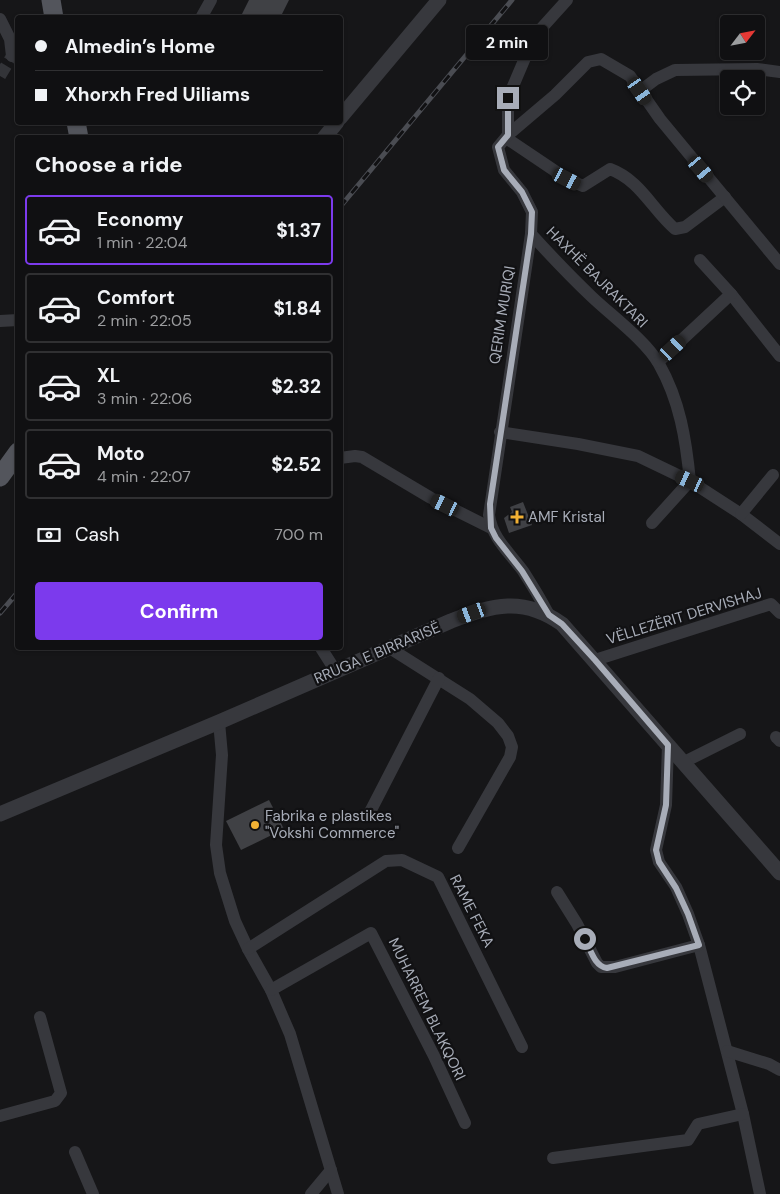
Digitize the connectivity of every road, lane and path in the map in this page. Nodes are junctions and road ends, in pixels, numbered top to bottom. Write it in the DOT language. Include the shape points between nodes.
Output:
graph roads {
  1 [pos="51,0"];
  2 [pos="211,0"];
  3 [pos="439,0"];
  4 [pos="567,0"];
  5 [pos="54,15"];
  6 [pos="203,15"];
  7 [pos="0,20"];
  8 [pos="9,40"];
  9 [pos="12,56"];
  10 [pos="780,72"];
  11 [pos="640,91"];
  12 [pos="343,114"];
  13 [pos="335,125"];
  14 [pos="326,135"];
  15 [pos="507,136"];
  16 [pos="724,197"];
  17 [pos="531,234"];
  18 [pos="700,260"];
  19 [pos="780,264"];
  20 [pos="731,294"];
  21 [pos="15,320"];
  22 [pos="0,321"];
  23 [pos="780,356"];
  24 [pos="658,362"];
  25 [pos="500,432"];
  26 [pos="15,456"];
  27 [pos="343,458"];
  28 [pos="773,475"];
  29 [pos="0,477"];
  30 [pos="690,481"];
  31 [pos="741,514"];
  32 [pos="652,523"];
  33 [pos="491,528"];
  34 [pos="780,544"];
  35 [pos="780,613"];
  36 [pos="549,615"];
  37 [pos="388,647"];
  38 [pos="321,650"];
  39 [pos="595,660"];
  40 [pos="335,670"];
  41 [pos="439,678"];
  42 [pos="220,722"];
  43 [pos="740,734"];
  44 [pos="668,745"];
  45 [pos="684,762"];
  46 [pos="370,812"];
  47 [pos="0,814"];
  48 [pos="458,848"];
  49 [pos="779,870"];
  50 [pos="557,892"];
  51 [pos="699,945"];
  52 [pos="248,949"];
  53 [pos="271,990"];
  54 [pos="40,1017"];
  55 [pos="522,1047"];
  56 [pos="727,1051"];
  57 [pos="780,1070"];
  58 [pos="743,1114"];
  59 [pos="0,1116"];
  60 [pos="464,1123"];
  61 [pos="75,1152"];
  62 [pos="553,1158"];
  63 [pos="331,1170"];
  64 [pos="93,1194"];
  65 [pos="311,1194"];
  66 [pos="338,1194"];
  67 [pos="760,1194"];
  1 -- 5 [label="main road"];
  2 -- 6 [label="street"];
  3 -- 12 [label="street"];
  4 -- 15 [label="street" via="539,31 525,58 508,98"];
  7 -- 8 [label="street"];
  8 -- 9 [label="street"];
  10 -- 11 [label="street" via="757,69 675,70"];
  11 -- 15 [label="street" via="630,76 601,59 588,62 556,95"];
  11 -- 16 [label="street"];
  13 -- 14 [label="street"];
  15 -- 16 [label="street" via="567,179 583,186 610,169 618,172 645,193 675,229 685,227"];
  15 -- 17 [label="street, QERIM MURIQI" via="498,147 504,170 522,192 532,212"];
  16 -- 19 [label="street"];
  17 -- 24 [label="street, HAXHË BAJRAKTARI"];
  17 -- 25 [label="street, QERIM MURIQI"];
  18 -- 20 [label="street"];
  20 -- 23 [label="street"];
  20 -- 24 [label="street"];
  21 -- 22 [label="street"];
  24 -- 30 [label="street, HAXHË BAJRAKTARI" via="680,414"];
  25 -- 30 [label="street" via="638,456"];
  25 -- 33 [label="street, QERIM MURIQI" via="490,504"];
  26 -- 29 [label="main road"];
  27 -- 33 [label="street" via="362,457 431,498"];
  28 -- 31 [label="street"];
  30 -- 31 [label="street"];
  30 -- 32 [label="street"];
  31 -- 34 [label="street"];
  33 -- 36 [label="street"];
  35 -- 39 [label="street, VËLLEZËRIT DERVISHAJ" via="771,604"];
  36 -- 37 [label="street, RRUGA E BIRRARISË" via="518,606 488,608"];
  36 -- 39 [label="street, RRUGA E BIRRARISË" via="562,624"];
  37 -- 40 [label="street, RRUGA E BIRRARISË"];
  37 -- 41 [label="street"];
  38 -- 40 [label="street"];
  39 -- 44 [label="street, RRUGA E BIRRARISË"];
  40 -- 42 [label="street, RRUGA E BIRRARISË"];
  41 -- 46 [label="street"];
  41 -- 48 [label="street" via="498,723 512,747 510,757"];
  42 -- 47 [label="street, RRUGA E BIRRARISË"];
  42 -- 52 [label="street" via="222,755 216,845 220,873 235,921"];
  43 -- 45 [label="street"];
  44 -- 45 [label="street, RRUGA E BIRRARISË"];
  44 -- 51 [label="street" via="666,805 656,850 659,862 688,914"];
  45 -- 49 [label="street, RRUGA E BIRRARISË"];
  50 -- 51 [label="street" via="601,967 615,967"];
  51 -- 56 [label="street"];
  52 -- 53 [label="street"];
  52 -- 55 [label="street, RAME FEKA" via="386,861 402,860 438,877"];
  53 -- 60 [label="street, MUHARREM BLAKQORI" via="371,932"];
  53 -- 63 [label="street" via="290,1034"];
  54 -- 59 [label="street" via="61,1093 55,1100"];
  56 -- 57 [label="street"];
  56 -- 58 [label="street"];
  58 -- 62 [label="street" via="698,1124 688,1140"];
  58 -- 67 [label="street"];
  61 -- 64 [label="street"];
  63 -- 65 [label="street"];
  63 -- 66 [label="street"];
}
